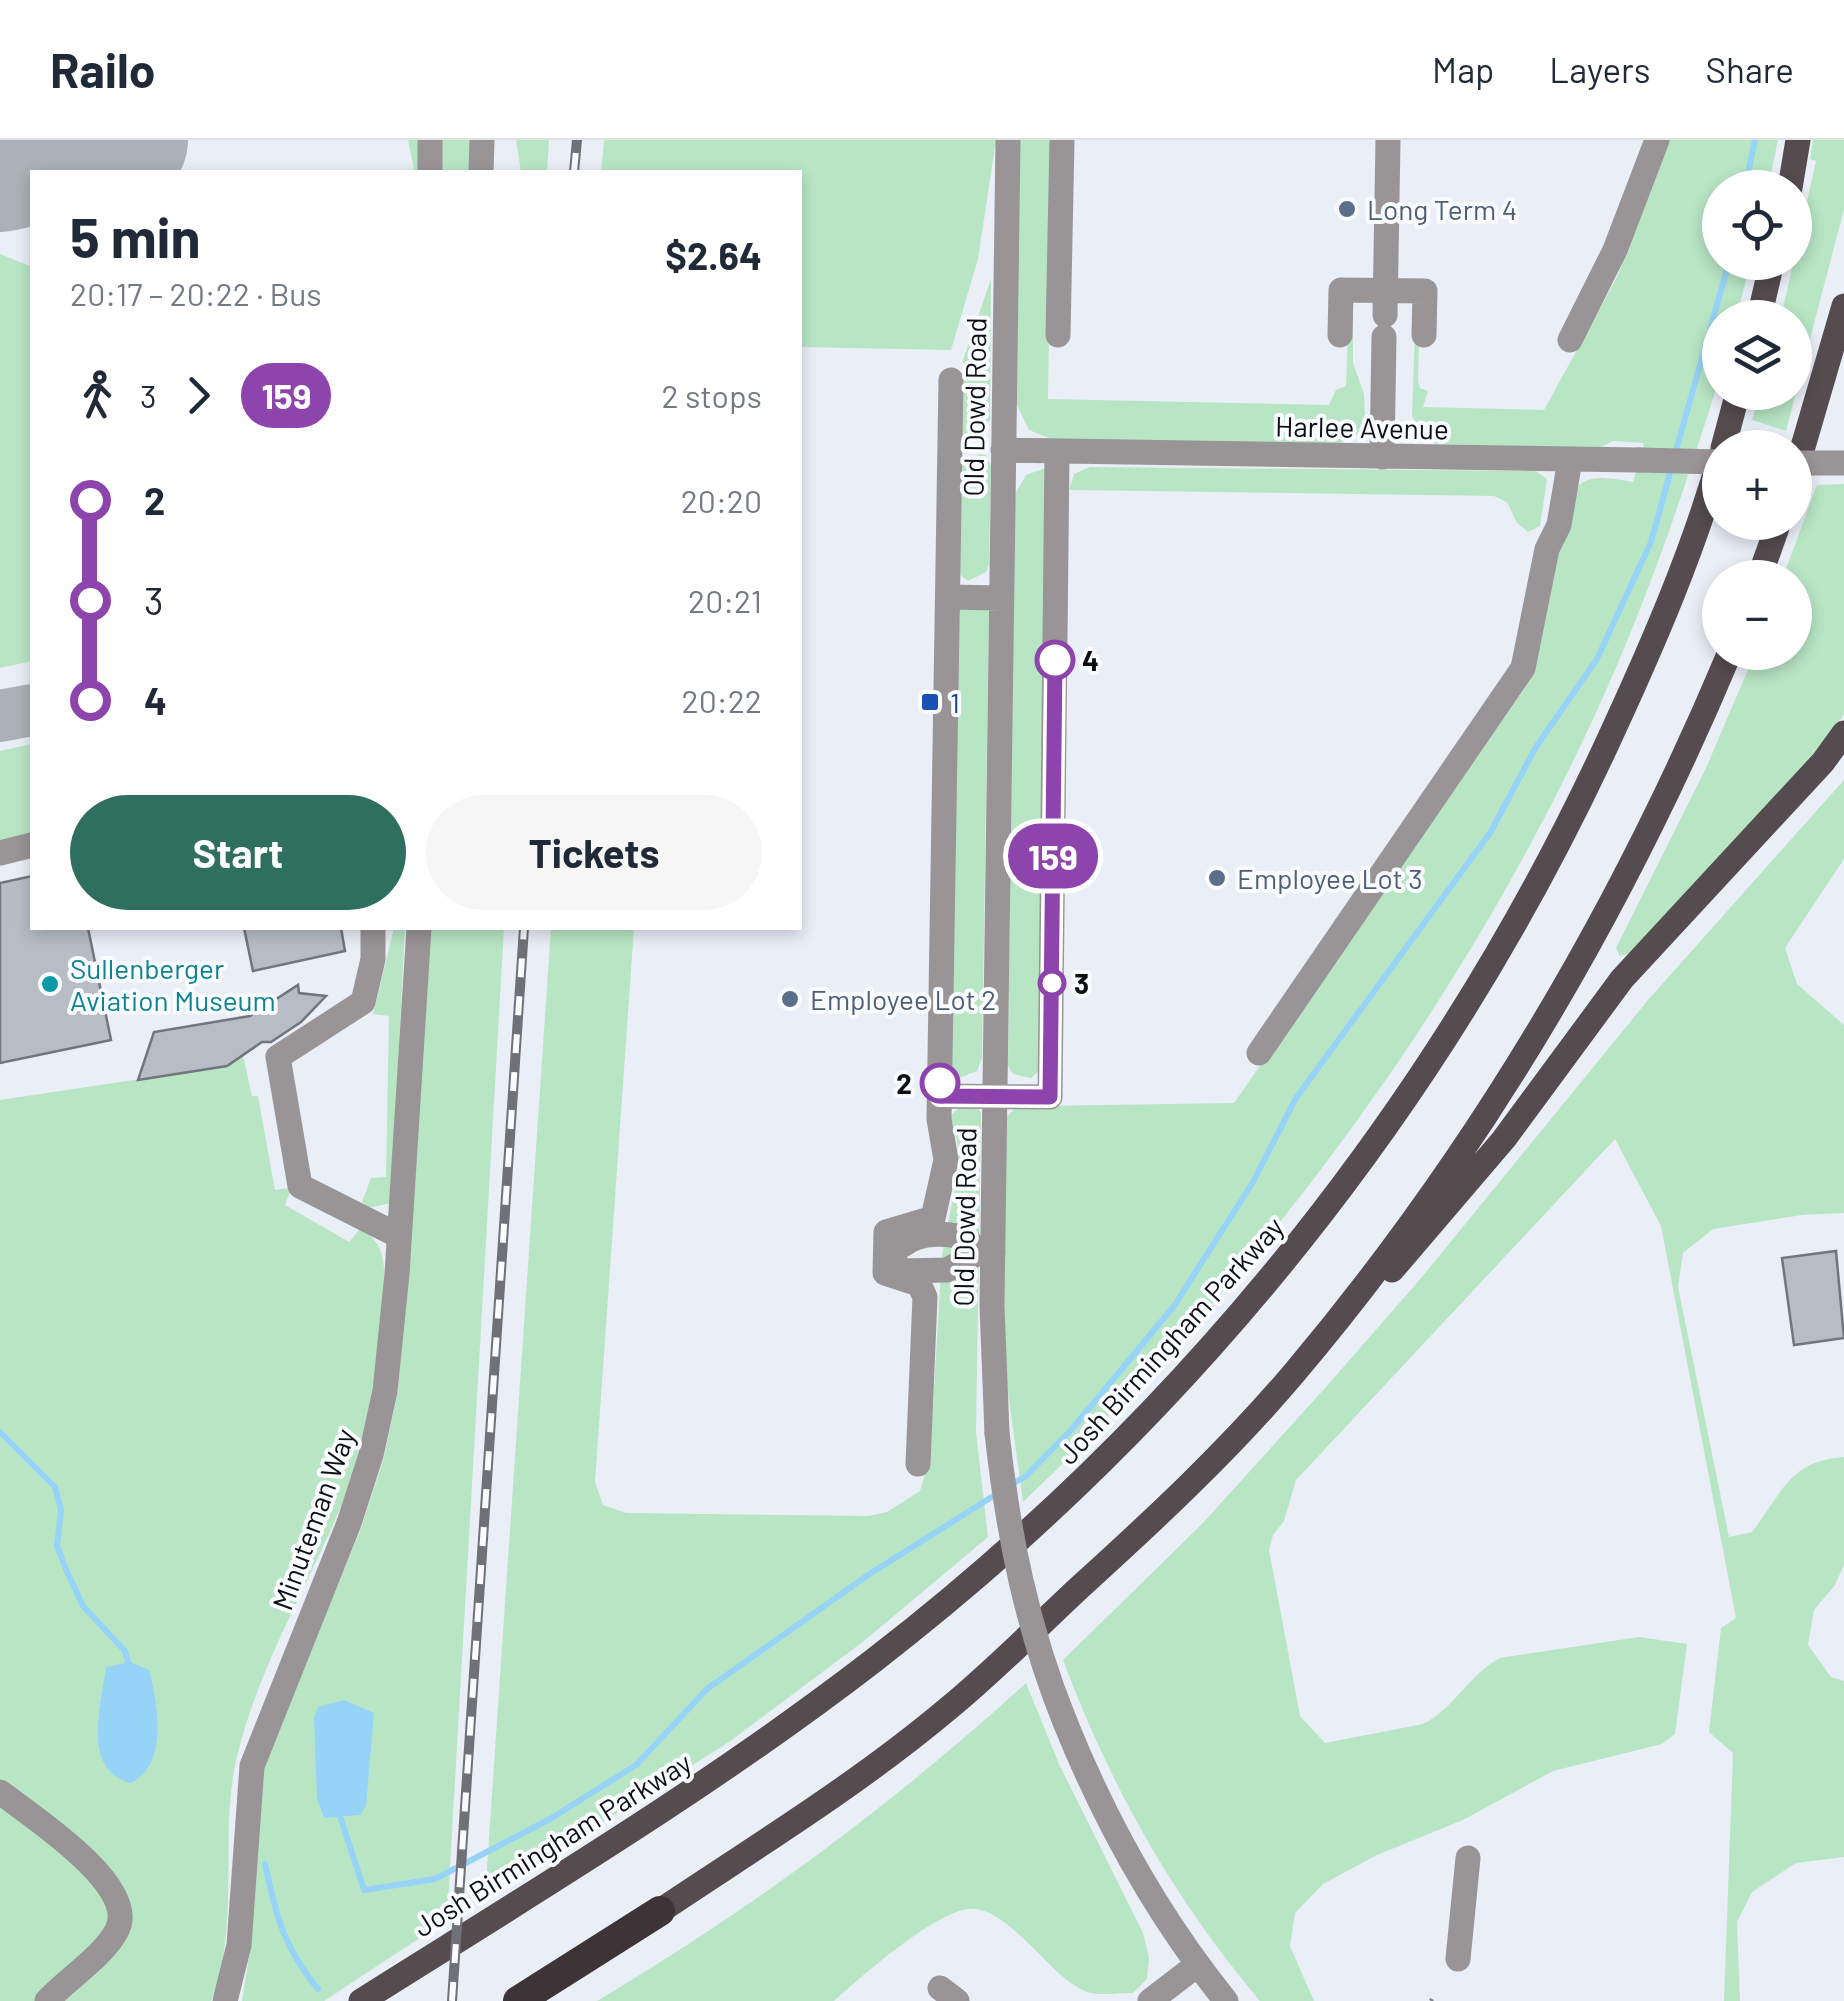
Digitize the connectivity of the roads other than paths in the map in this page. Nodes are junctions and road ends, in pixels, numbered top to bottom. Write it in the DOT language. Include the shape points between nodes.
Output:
graph roads {
  1 [pos="430,140"];
  2 [pos="482,140"];
  3 [pos="1008,140"];
  4 [pos="1062,140"];
  5 [pos="1388,140"];
  6 [pos="1657,140"];
  7 [pos="1798,140"];
  8 [pos="430,170"];
  9 [pos="482,170"];
  10 [pos="1793,170"];
  11 [pos="1844,306"];
  12 [pos="1385,314"];
  13 [pos="1340,335"];
  14 [pos="1424,335"];
  15 [pos="1058,336"];
  16 [pos="1570,340"];
  17 [pos="951,380"];
  18 [pos="1808,430"];
  19 [pos="1004,450"];
  20 [pos="1057,452"];
  21 [pos="1382,457"];
  22 [pos="1562,460"];
  23 [pos="1702,460"];
  24 [pos="1812,462"];
  25 [pos="1844,463"];
  26 [pos="1702,508"];
  27 [pos="948,592"];
  28 [pos="1001,592"];
  29 [pos="1723,670"];
  30 [pos="1844,733"];
  31 [pos="30,846"];
  32 [pos="0,853"];
  33 [pos="373,930"];
  34 [pos="419,930"];
  35 [pos="1258,1053"];
  36 [pos="940,1089"];
  37 [pos="995,1090"];
  38 [pos="399,1236"];
  39 [pos="981,1248"];
  40 [pos="892,1258"];
  41 [pos="1292,1375"];
  42 [pos="918,1464"];
  43 [pos="0,1792"];
  44 [pos="1468,1858"];
  45 [pos="660,1911"];
  46 [pos="1458,1960"];
  47 [pos="1197,1965"];
  48 [pos="47,2001"];
  49 [pos="225,2001"];
  50 [pos="361,2001"];
  51 [pos="518,2001"];
  52 [pos="537,2001"];
  53 [pos="1150,2001"];
  54 [pos="1226,2001"];
  1 -- 8 [label="street"];
  2 -- 9 [label="street"];
  3 -- 19 [label="street, Old Dowd Road"];
  4 -- 15 [label="street"];
  5 -- 12 [label="street"];
  6 -- 16 [label="street"];
  7 -- 10 [label="main road"];
  11 -- 18 [label="main road"];
  12 -- 13 [label="street" via="1341,290"];
  12 -- 14 [label="street" via="1425,291"];
  12 -- 21 [label="street"];
  17 -- 27 [label="street"];
  19 -- 20 [label="street, Harlee Avenue"];
  19 -- 28 [label="street, Old Dowd Road"];
  20 -- 21 [label="street, Harlee Avenue"];
  20 -- 37 [label="street" via="1050,1090"];
  21 -- 22 [label="street, Harlee Avenue"];
  22 -- 23 [label="street, Harlee Avenue, bridge"];
  22 -- 35 [label="street" via="1558,525 1523,668"];
  24 -- 25 [label="street, bridge"];
  26 -- 50 [label="main road, Josh Birmingham Parkway" via="1640,673 1525,908 1386,1128 1226,1332 1076,1489 877,1658 738,1762"];
  27 -- 28 [label="street"];
  27 -- 36 [label="street"];
  28 -- 37 [label="street, Old Dowd Road"];
  29 -- 41 [label="main road" via="1621,888 1532,1043 1446,1175"];
  30 -- 41 [label="main road" via="1622,979 1420,1240"];
  31 -- 32 [label="street"];
  33 -- 38 [label="street" via="363,1002 278,1057 300,1186"];
  34 -- 38 [label="street, Minuteman Way"];
  36 -- 37 [label="street"];
  36 -- 40 [label="street" via="946,1160 933,1218 886,1232"];
  37 -- 39 [label="street, Old Dowd Road"];
  38 -- 49 [label="street, Minuteman Way" via="385,1391 372,1455 252,1766 239,1945"];
  39 -- 40 [label="street"];
  39 -- 40 [label="street" via="947,1270 902,1271"];
  39 -- 47 [label="street, Old Dowd Road, bridge" via="1006,1518 1044,1670 1112,1822"];
  40 -- 42 [label="street" via="924,1290"];
  41 -- 45 [label="main road" via="1180,1495 949,1708"];
  43 -- 48 [label="street" via="74,1849 119,1902 122,1919 115,1934"];
  44 -- 46 [label="street"];
  45 -- 51 [label="highway"];
  45 -- 52 [label="highway"];
  47 -- 53 [label="street"];
  47 -- 54 [label="street, Old Dowd Road"];
}
